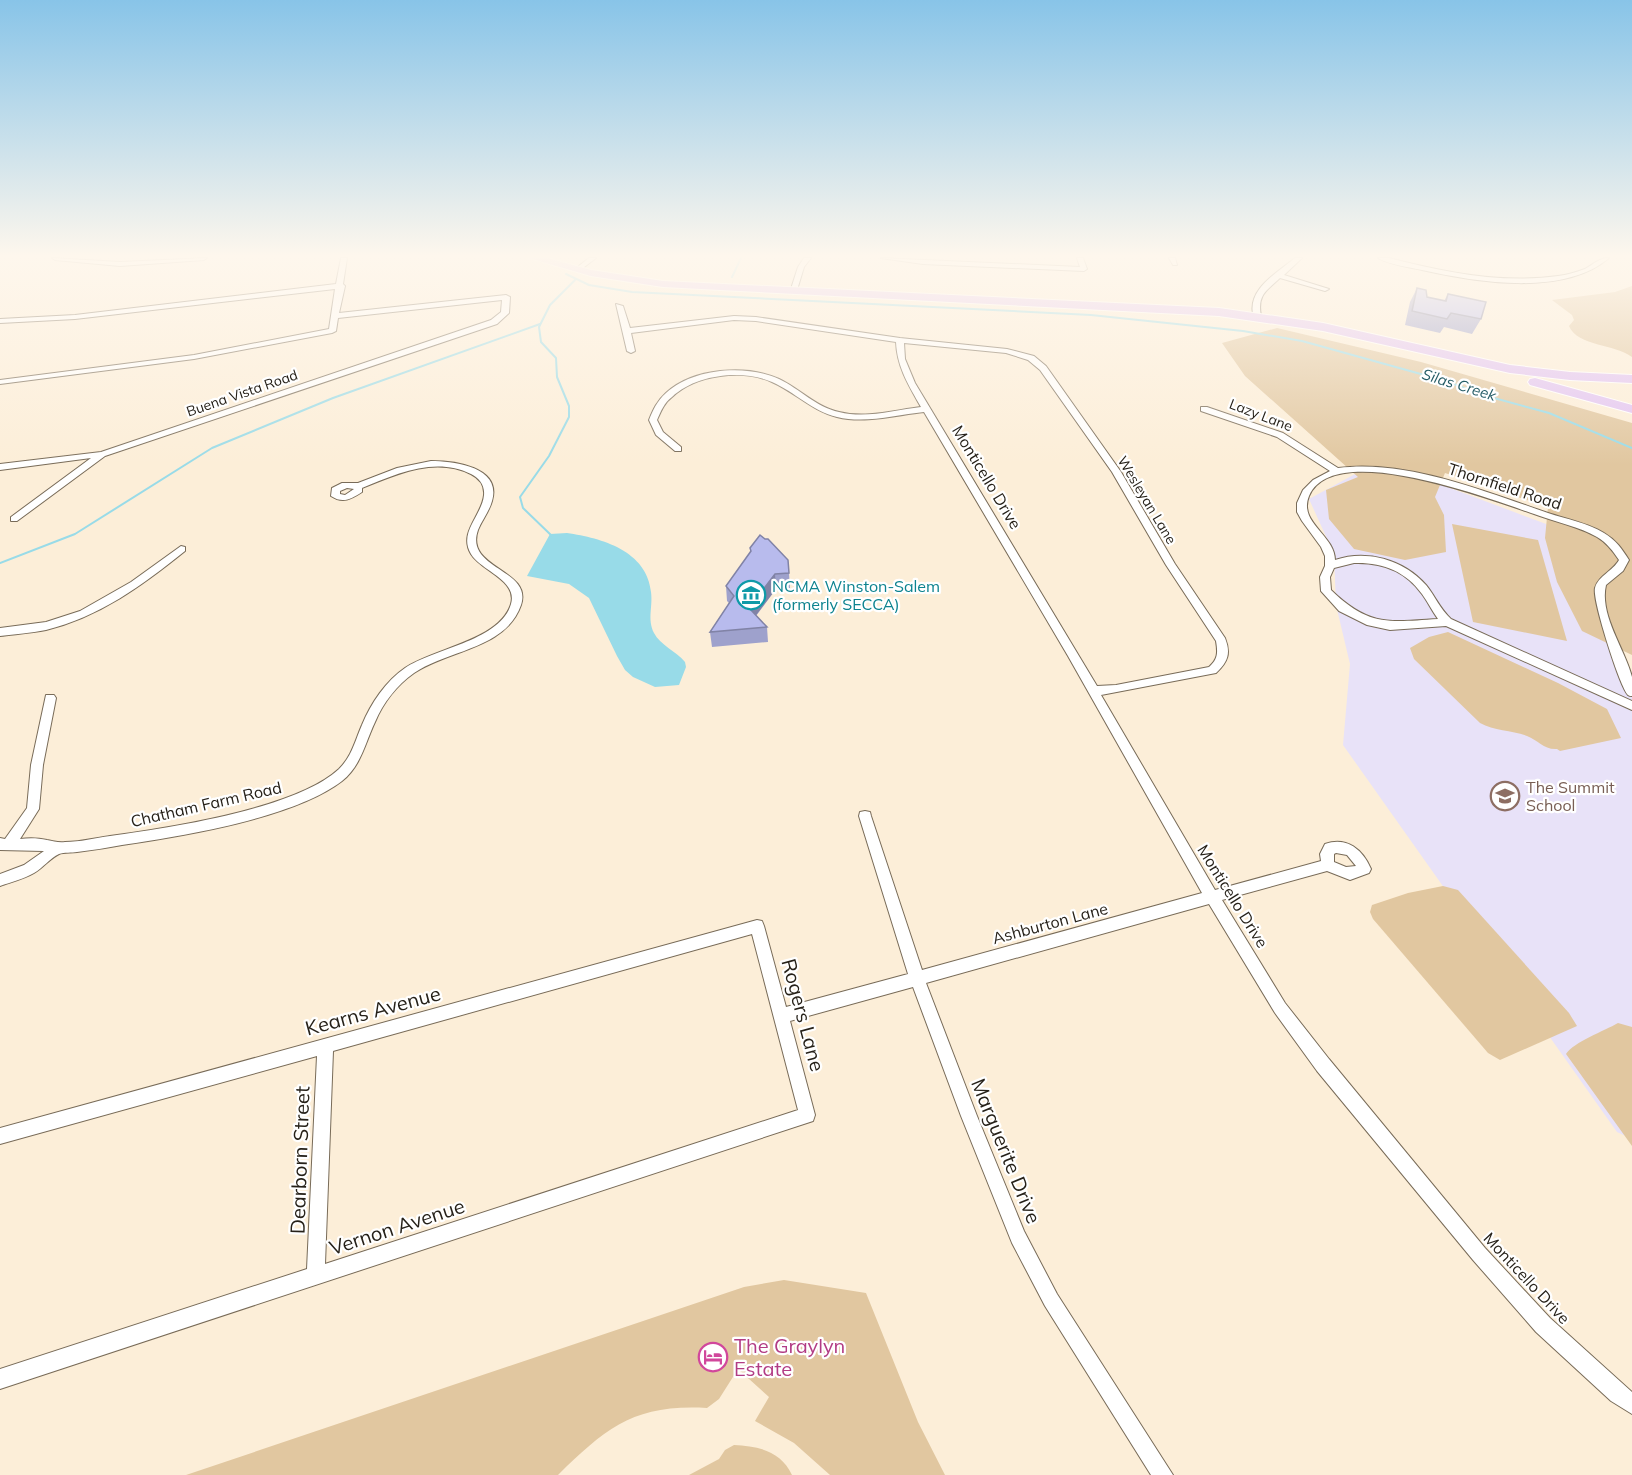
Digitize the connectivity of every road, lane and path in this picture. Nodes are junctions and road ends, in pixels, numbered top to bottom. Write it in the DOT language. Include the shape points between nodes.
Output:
graph roads {
  1 [pos="333,327"];
  2 [pos="480,327"];
  3 [pos="625,327"];
  4 [pos="661,327"];
  5 [pos="810,327"];
  6 [pos="1322,327"];
  7 [pos="1352,327"];
  8 [pos="626,331"];
  9 [pos="900,340"];
  10 [pos="631,351"];
  11 [pos="1428,352"];
  12 [pos="1632,369"];
  13 [pos="1632,379"];
  14 [pos="0,382"];
  15 [pos="926,409"];
  16 [pos="1204,409"];
  17 [pos="1632,409"];
  18 [pos="678,449"];
  19 [pos="102,454"];
  20 [pos="0,467"];
  21 [pos="1336,471"];
  22 [pos="358,486"];
  23 [pos="14,519"];
  24 [pos="181,549"];
  25 [pos="1330,566"];
  26 [pos="1447,622"];
  27 [pos="0,632"];
  28 [pos="1093,690"];
  29 [pos="1632,692"];
  30 [pos="50,698"];
  31 [pos="1632,706"];
  32 [pos="865,816"];
  33 [pos="4,844"];
  34 [pos="58,848"];
  35 [pos="1328,865"];
  36 [pos="0,880"];
  37 [pos="1212,897"];
  38 [pos="758,926"];
  39 [pos="917,978"];
  40 [pos="781,1016"];
  41 [pos="325,1046"];
  42 [pos="807,1115"];
  43 [pos="0,1136"];
  44 [pos="316,1277"];
  45 [pos="0,1379"];
  46 [pos="1632,1404"];
  47 [pos="1163,1475"];
  1 -- 14 [label="street" via="332,331 194,357"];
  2 -- 19 [label="street, Buena Vista Road"];
  3 -- 8 [label="street"];
  4 -- 8 [label="street"];
  5 -- 9 [label="street"];
  6 -- 11 [label="main road"];
  7 -- 12 [label="main road" via="1518,362"];
  8 -- 10 [label="street"];
  9 -- 15 [label="street, Monticello Drive" via="901,359"];
  9 -- 28 [label="street, Wesleyan Lane" via="1014,352 1031,358 1042,368 1116,472 1221,641 1225,654 1212,670"];
  11 -- 13 [label="main road" via="1535,372"];
  11 -- 17 [label="main road"];
  15 -- 18 [label="street" via="842,416 823,411 765,377 720,375 697,379 661,400 653,420 659,433"];
  15 -- 28 [label="street, Monticello Drive"];
  16 -- 21 [label="street, Lazy Lane" via="1280,435"];
  19 -- 20 [label="street, Buena Vista Road"];
  19 -- 23 [label="street"];
  21 -- 25 [label="street, Thornfield Road" via="1316,482 1302,503 1305,519 1328,551"];
  21 -- 29 [label="street, Thornfield Road" via="1358,468 1424,476 1576,524 1605,537 1624,560 1619,570 1603,582 1600,591 1612,640"];
  22 -- 34 [label="street, Chatham Farm Road" via="424,464 466,467 478,474 487,483 489,494 471,540 480,560 516,588 518,601 512,615 492,634 409,670 372,715 356,759 337,779 297,800 197,825"];
  24 -- 27 [label="street" via="134,587 101,606 44,626"];
  25 -- 26 [label="street, Thornfield Road" via="1348,559 1368,559 1402,570 1424,589 1434,610"];
  25 -- 26 [label="street, Thornfield Road" via="1325,577 1326,591 1338,605 1356,616 1390,626"];
  26 -- 31 [label="street, Thornfield Road"];
  28 -- 37 [label="street, Monticello Drive"];
  30 -- 33 [label="street" via="33,809"];
  32 -- 39 [label="street, Marguerite Drive"];
  33 -- 34 [label="street, Chatham Farm Road"];
  34 -- 36 [label="street" via="29,869"];
  35 -- 37 [label="street, Ashburton Lane"];
  37 -- 39 [label="street, Ashburton Lane"];
  37 -- 46 [label="street, Monticello Drive" via="1280,1008 1479,1254 1543,1325"];
  38 -- 40 [label="street, Rogers Lane"];
  38 -- 41 [label="street, Kearns Avenue"];
  39 -- 40 [label="street, Ashburton Lane"];
  39 -- 47 [label="street, Marguerite Drive" via="999,1195 1033,1268"];
  40 -- 42 [label="street, Rogers Lane"];
  41 -- 43 [label="street, Kearns Avenue"];
  41 -- 44 [label="street, Dearborn Street"];
  42 -- 44 [label="street, Vernon Avenue"];
  44 -- 45 [label="street, Vernon Avenue"];
}
